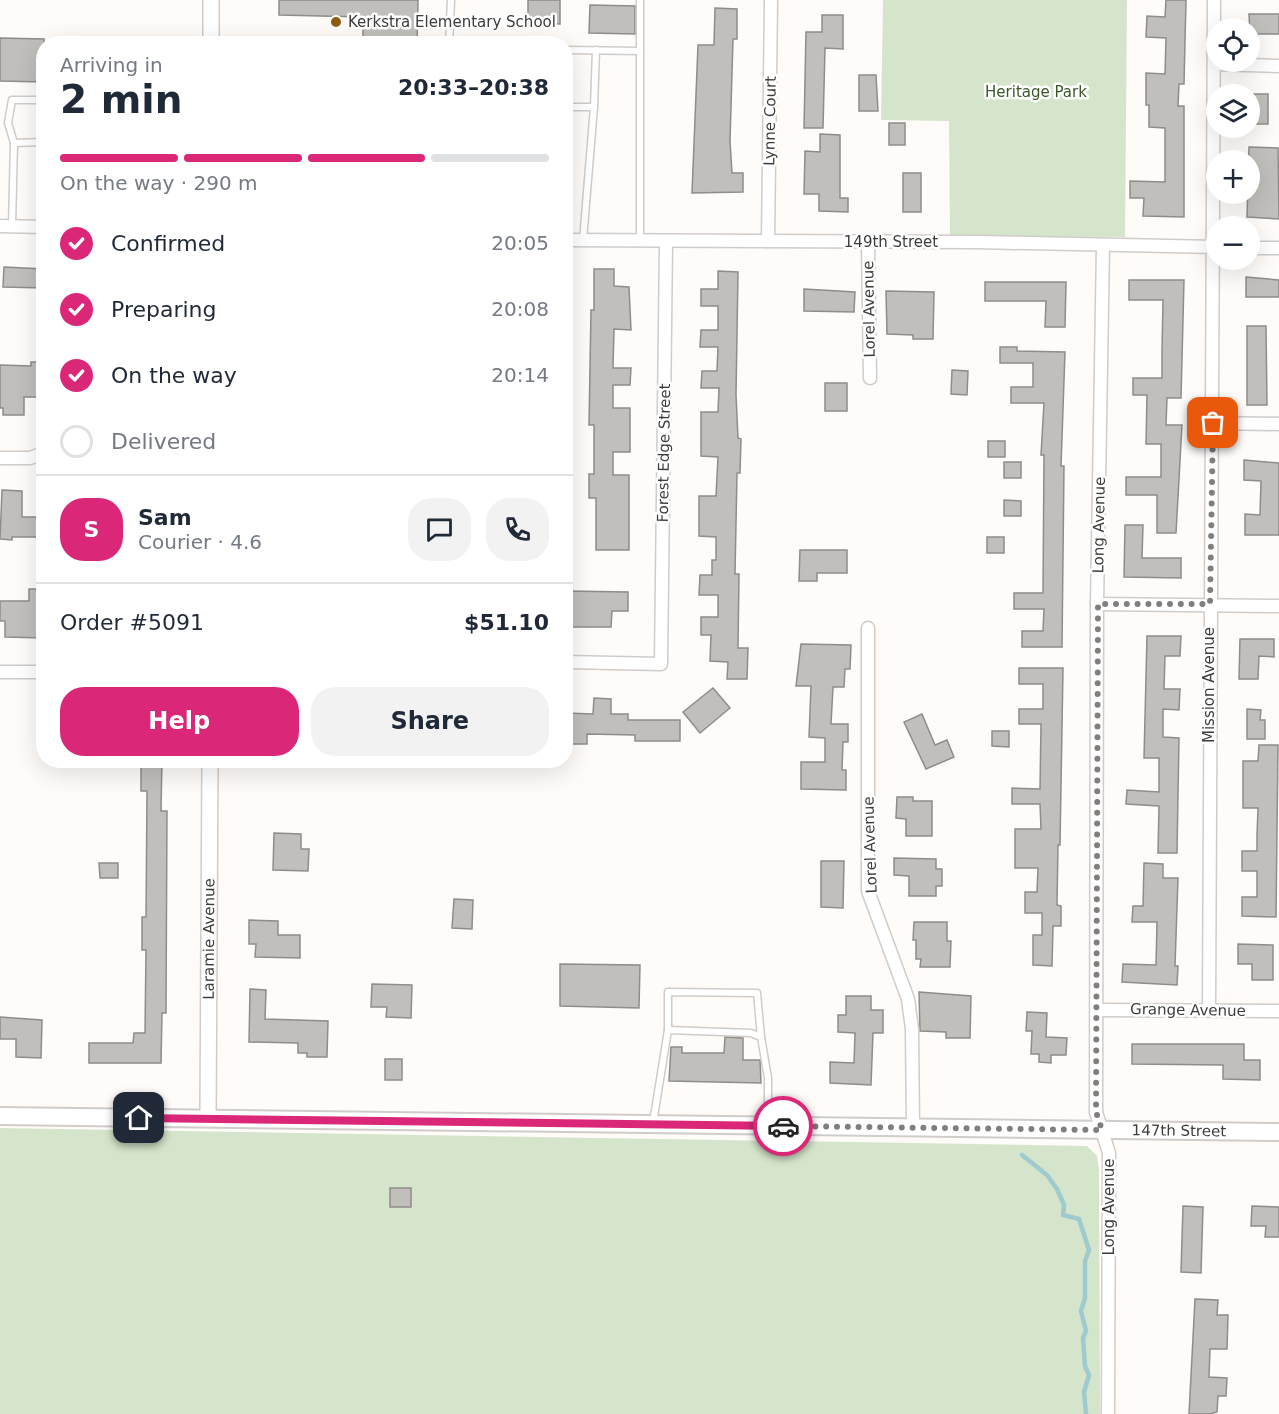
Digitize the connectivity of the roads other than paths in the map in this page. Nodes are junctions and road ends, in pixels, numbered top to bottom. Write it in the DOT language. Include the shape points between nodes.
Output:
graph roads {
  1 [pos="211,0"];
  2 [pos="451,0"];
  3 [pos="640,0"];
  4 [pos="771,0"];
  5 [pos="1214,0"];
  6 [pos="1214,18"];
  7 [pos="211,36"];
  8 [pos="449,36"];
  9 [pos="573,50"];
  10 [pos="596,50"];
  11 [pos="640,51"];
  12 [pos="1260,65"];
  13 [pos="1279,66"];
  14 [pos="1214,72"];
  15 [pos="36,99"];
  16 [pos="573,107"];
  17 [pos="594,107"];
  18 [pos="36,142"];
  19 [pos="14,143"];
  20 [pos="1215,216"];
  21 [pos="6,227"];
  22 [pos="36,227"];
  23 [pos="573,240"];
  24 [pos="583,240"];
  25 [pos="640,241"];
  26 [pos="768,241"];
  27 [pos="666,242"];
  28 [pos="868,242"];
  29 [pos="1103,246"];
  30 [pos="1206,248"];
  31 [pos="1260,248"];
  32 [pos="1279,248"];
  33 [pos="1215,270"];
  34 [pos="870,378"];
  35 [pos="1213,423"];
  36 [pos="1279,424"];
  37 [pos="36,456"];
  38 [pos="0,458"];
  39 [pos="1098,604"];
  40 [pos="1210,604"];
  41 [pos="1279,606"];
  42 [pos="868,628"];
  43 [pos="573,662"];
  44 [pos="0,672"];
  45 [pos="36,672"];
  46 [pos="210,768"];
  47 [pos="1098,1010"];
  48 [pos="1209,1011"];
  49 [pos="1279,1011"];
  50 [pos="668,1030"];
  51 [pos="761,1037"];
  52 [pos="0,1116"];
  53 [pos="208,1119"];
  54 [pos="653,1124"];
  55 [pos="768,1126"];
  56 [pos="913,1128"];
  57 [pos="1102,1130"];
  58 [pos="1279,1132"];
  59 [pos="1107,1414"];
  1 -- 7 [label="street"];
  2 -- 8 [label="lane"];
  3 -- 11 [label="lane"];
  4 -- 26 [label="street, Lynne Court"];
  5 -- 6 [label="street, Mission Avenue"];
  9 -- 10 [label="lane"];
  10 -- 11 [label="lane"];
  10 -- 17 [label="lane"];
  11 -- 25 [label="lane"];
  12 -- 13 [label="street"];
  14 -- 20 [label="street, Mission Avenue"];
  15 -- 19 [label="lane" via="12,100 8,123"];
  16 -- 17 [label="lane"];
  17 -- 24 [label="lane"];
  18 -- 19 [label="lane"];
  19 -- 21 [label="lane"];
  21 -- 22 [label="street"];
  23 -- 24 [label="street, 149th Street"];
  24 -- 25 [label="street, 149th Street"];
  25 -- 27 [label="street, 149th Street"];
  26 -- 27 [label="street, 149th Street"];
  26 -- 28 [label="street, 149th Street"];
  27 -- 43 [label="street, Forest Edge Street" via="661,664"];
  28 -- 29 [label="street, 149th Street"];
  28 -- 34 [label="street, Lorel Avenue"];
  29 -- 30 [label="street, 149th Street"];
  29 -- 39 [label="street, Long Avenue"];
  31 -- 32 [label="street"];
  33 -- 35 [label="street, Mission Avenue"];
  35 -- 36 [label="street"];
  35 -- 40 [label="street, Mission Avenue"];
  37 -- 38 [label="street"];
  39 -- 40 [label="street"];
  39 -- 47 [label="street, Long Avenue"];
  40 -- 41 [label="street"];
  40 -- 48 [label="street, Mission Avenue"];
  42 -- 56 [label="street, Lorel Avenue" via="868,891 908,999"];
  44 -- 45 [label="street"];
  46 -- 53 [label="street, Laramie Avenue"];
  47 -- 48 [label="street, Grange Avenue"];
  47 -- 57 [label="street, Long Avenue" via="1096,1112"];
  48 -- 49 [label="street, Grange Avenue"];
  50 -- 51 [label="lane" via="752,1033"];
  50 -- 51 [label="lane" via="668,992 756,993"];
  50 -- 54 [label="lane"];
  51 -- 55 [label="lane" via="768,1078"];
  52 -- 53 [label="main road, 147th Street"];
  53 -- 54 [label="main road, 147th Street"];
  54 -- 55 [label="main road, 147th Street"];
  55 -- 56 [label="main road, 147th Street"];
  56 -- 57 [label="main road, 147th Street"];
  57 -- 58 [label="main road, 147th Street"];
  57 -- 59 [label="street, Long Avenue" via="1109,1153"];
}
